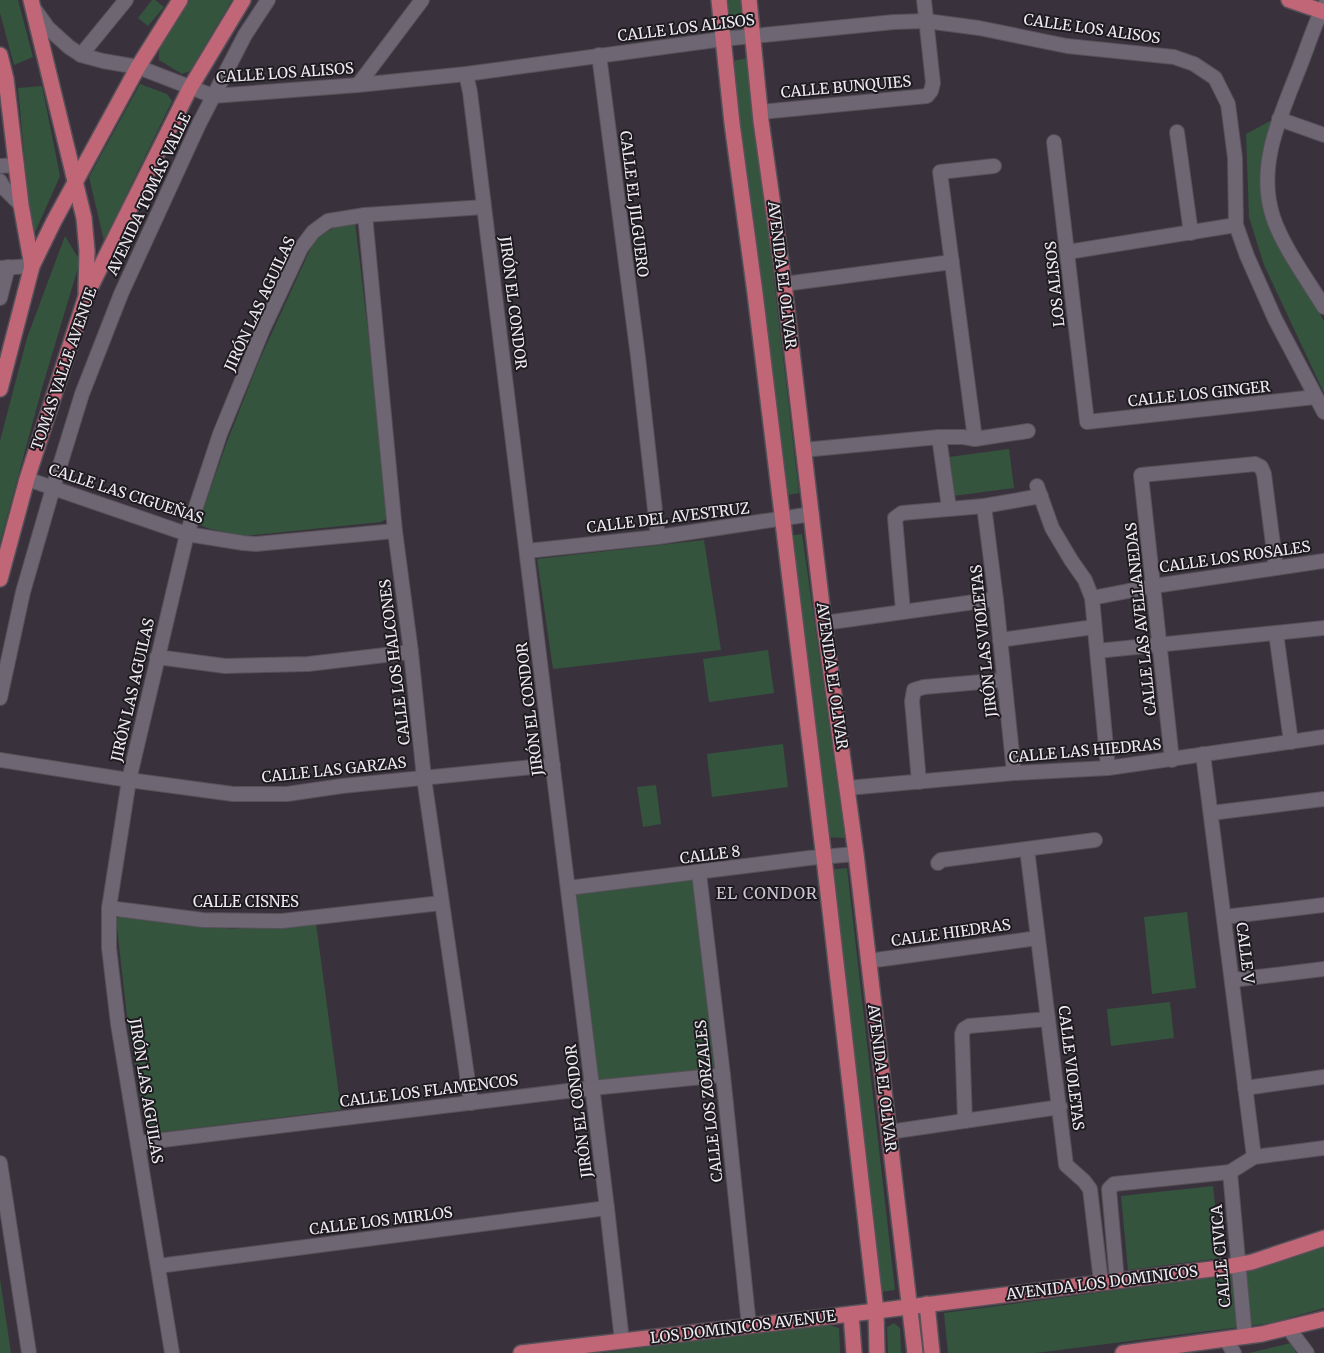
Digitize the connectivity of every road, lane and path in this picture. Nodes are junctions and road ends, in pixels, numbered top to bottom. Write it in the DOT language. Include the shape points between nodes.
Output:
graph roads {
  1 [pos="126,0"];
  2 [pos="180,0"];
  3 [pos="243,0"];
  4 [pos="268,0"];
  5 [pos="422,0"];
  6 [pos="719,0"];
  7 [pos="749,0"];
  8 [pos="924,0"];
  9 [pos="1289,0"];
  10 [pos="32,3"];
  11 [pos="1323,10"];
  12 [pos="926,21"];
  13 [pos="753,36"];
  14 [pos="723,39"];
  15 [pos="0,55"];
  16 [pos="81,55"];
  17 [pos="599,55"];
  18 [pos="138,67"];
  19 [pos="466,74"];
  20 [pos="358,85"];
  21 [pos="190,88"];
  22 [pos="4,96"];
  23 [pos="213,96"];
  24 [pos="761,112"];
  25 [pos="1279,120"];
  26 [pos="1177,132"];
  27 [pos="1324,135"];
  28 [pos="1054,142"];
  29 [pos="0,166"];
  30 [pos="17,166"];
  31 [pos="994,166"];
  32 [pos="75,184"];
  33 [pos="1,185"];
  34 [pos="19,187"];
  35 [pos="21,205"];
  36 [pos="484,207"];
  37 [pos="365,215"];
  38 [pos="1236,225"];
  39 [pos="1190,233"];
  40 [pos="1068,252"];
  41 [pos="952,262"];
  42 [pos="32,266"];
  43 [pos="4,267"];
  44 [pos="784,284"];
  45 [pos="86,296"];
  46 [pos="0,298"];
  47 [pos="1324,307"];
  48 [pos="0,388"];
  49 [pos="1316,397"];
  50 [pos="1324,412"];
  51 [pos="1087,422"];
  52 [pos="1028,431"];
  53 [pos="939,437"];
  54 [pos="975,439"];
  55 [pos="803,450"];
  56 [pos="27,479"];
  57 [pos="52,488"];
  58 [pos="984,506"];
  59 [pos="949,508"];
  60 [pos="812,514"];
  61 [pos="782,519"];
  62 [pos="395,531"];
  63 [pos="187,534"];
  64 [pos="658,537"];
  65 [pos="527,551"];
  66 [pos="1324,561"];
  67 [pos="1276,568"];
  68 [pos="0,579"];
  69 [pos="1154,586"];
  70 [pos="1092,598"];
  71 [pos="996,599"];
  72 [pos="903,611"];
  73 [pos="824,623"];
  74 [pos="1094,627"];
  75 [pos="1324,628"];
  76 [pos="1276,633"];
  77 [pos="1000,640"];
  78 [pos="1160,644"];
  79 [pos="1097,651"];
  80 [pos="411,652"];
  81 [pos="157,657"];
  82 [pos="1004,680"];
  83 [pos="0,698"];
  84 [pos="1324,737"];
  85 [pos="1291,742"];
  86 [pos="1203,754"];
  87 [pos="0,760"];
  88 [pos="1172,760"];
  89 [pos="553,765"];
  90 [pos="1108,768"];
  91 [pos="1014,773"];
  92 [pos="424,778"];
  93 [pos="129,780"];
  94 [pos="919,782"];
  95 [pos="847,788"];
  96 [pos="1324,799"];
  97 [pos="1211,813"];
  98 [pos="1095,840"];
  99 [pos="1027,849"];
  100 [pos="856,854"];
  101 [pos="824,858"];
  102 [pos="938,862"];
  103 [pos="699,873"];
  104 [pos="568,888"];
  105 [pos="441,903"];
  106 [pos="1324,905"];
  107 [pos="109,908"];
  108 [pos="1224,917"];
  109 [pos="1038,938"];
  110 [pos="868,961"];
  111 [pos="1324,969"];
  112 [pos="1232,980"];
  113 [pos="1048,1019"];
  114 [pos="723,1075"];
  115 [pos="1324,1077"];
  116 [pos="592,1088"];
  117 [pos="1245,1088"];
  118 [pos="471,1103"];
  119 [pos="1060,1107"];
  120 [pos="966,1122"];
  121 [pos="889,1132"];
  122 [pos="138,1143"];
  123 [pos="1324,1148"];
  124 [pos="1254,1157"];
  125 [pos="0,1163"];
  126 [pos="1230,1172"];
  127 [pos="607,1208"];
  128 [pos="1324,1238"];
  129 [pos="1238,1265"];
  130 [pos="158,1266"];
  131 [pos="1117,1280"];
  132 [pos="1100,1282"];
  133 [pos="928,1304"];
  134 [pos="909,1306"];
  135 [pos="876,1311"];
  136 [pos="851,1314"];
  137 [pos="1324,1319"];
  138 [pos="749,1326"];
  139 [pos="1288,1329"];
  140 [pos="1245,1337"];
  141 [pos="1226,1340"];
  142 [pos="622,1341"];
  143 [pos="29,1353"];
  144 [pos="172,1353"];
  145 [pos="521,1353"];
  146 [pos="854,1353"];
  147 [pos="878,1353"];
  148 [pos="915,1353"];
  149 [pos="932,1353"];
  150 [pos="1123,1353"];
  151 [pos="1234,1353"];
  152 [pos="1307,1353"];
  1 -- 16 [label="street"];
  2 -- 18 [label="main road"];
  3 -- 21 [label="main road, TOMAS VALLE AVENUE"];
  4 -- 23 [label="street, AVENIDA TOMÁS VALLE" via="245,35"];
  5 -- 20 [label="street"];
  6 -- 14 [label="main road, AVENIDA EL OLIVAR"];
  7 -- 13 [label="main road, AVENIDA EL OLIVAR"];
  8 -- 12 [label="street"];
  9 -- 11 [label="main road"];
  10 -- 16 [label="street, CALLE LOS ALISOS" via="48,28"];
  10 -- 32 [label="main road"];
  11 -- 25 [label="street"];
  12 -- 13 [label="street, CALLE LOS ALISOS"];
  12 -- 24 [label="street, CALLE BUNQUIES" via="933,83 927,96"];
  12 -- 38 [label="street, CALLE LOS ALISOS" via="1067,46 1174,57 1194,64 1215,78 1228,104 1235,158"];
  13 -- 14 [label="street, CALLE LOS ALISOS"];
  13 -- 24 [label="main road, AVENIDA EL OLIVAR"];
  14 -- 17 [label="street, CALLE LOS ALISOS"];
  14 -- 61 [label="main road, AVENIDA EL OLIVAR"];
  15 -- 22 [label="main road" via="6,79"];
  16 -- 18 [label="street, CALLE LOS ALISOS"];
  17 -- 19 [label="street, CALLE LOS ALISOS"];
  17 -- 64 [label="street, CALLE EL JILGUERO"];
  18 -- 21 [label="street, CALLE LOS ALISOS"];
  18 -- 32 [label="main road"];
  19 -- 20 [label="street, CALLE LOS ALISOS"];
  19 -- 36 [label="street, JIRÓN EL CONDOR"];
  20 -- 23 [label="street, CALLE LOS ALISOS"];
  21 -- 23 [label="street, CALLE LOS ALISOS"];
  21 -- 45 [label="main road, TOMAS VALLE AVENUE"];
  22 -- 30 [label="main road"];
  23 -- 57 [label="street, AVENIDA TOMÁS VALLE" via="121,294 82,394"];
  24 -- 44 [label="main road, AVENIDA EL OLIVAR"];
  25 -- 27 [label="street"];
  25 -- 47 [label="street" via="1267,169 1269,201 1278,231"];
  26 -- 39 [label="street"];
  28 -- 40 [label="street, LOS ALISOS"];
  29 -- 30 [label="street"];
  30 -- 34 [label="main road"];
  31 -- 41 [label="street" via="940,172"];
  32 -- 42 [label="main road"];
  32 -- 45 [label="main road" via="84,218"];
  33 -- 34 [label="street"];
  33 -- 35 [label="street"];
  34 -- 35 [label="main road"];
  35 -- 42 [label="main road"];
  36 -- 37 [label="street, JIRÓN LAS AGUILAS"];
  36 -- 65 [label="street, JIRÓN EL CONDOR"];
  37 -- 62 [label="street, CALLE LOS HALCONES"];
  37 -- 63 [label="street, JIRÓN LAS AGUILAS" via="328,221 313,232 301,248 220,434"];
  38 -- 39 [label="street"];
  38 -- 49 [label="street, CALLE LOS ALISOS" via="1275,319"];
  39 -- 40 [label="street"];
  40 -- 51 [label="street, LOS ALISOS"];
  41 -- 44 [label="street"];
  41 -- 54 [label="street"];
  42 -- 43 [label="street"];
  42 -- 48 [label="main road"];
  43 -- 46 [label="street"];
  44 -- 55 [label="main road, AVENIDA EL OLIVAR"];
  45 -- 56 [label="main road, TOMAS VALLE AVENUE"];
  49 -- 50 [label="street, CALLE LOS ALISOS"];
  49 -- 51 [label="street, CALLE LOS GINGER"];
  52 -- 54 [label="street"];
  53 -- 54 [label="street"];
  53 -- 55 [label="street"];
  53 -- 59 [label="street"];
  55 -- 60 [label="main road, AVENIDA EL OLIVAR"];
  56 -- 57 [label="street, CALLE LAS CIGUEÑAS"];
  56 -- 68 [label="main road, TOMAS VALLE AVENUE"];
  57 -- 63 [label="street, CALLE LAS CIGUEÑAS"];
  57 -- 83 [label="street, AVENIDA TOMÁS VALLE" via="23,592"];
  58 -- 59 [label="street"];
  58 -- 70 [label="street" via="1039,491 1052,528 1085,580"];
  58 -- 71 [label="street, JIRÓN LAS VIOLETAS"];
  59 -- 72 [label="street" via="902,513 895,518"];
  60 -- 61 [label="street, CALLE DEL AVESTRUZ"];
  60 -- 73 [label="main road, AVENIDA EL OLIVAR"];
  61 -- 64 [label="street, CALLE DEL AVESTRUZ"];
  61 -- 101 [label="main road, AVENIDA EL OLIVAR"];
  62 -- 63 [label="street, CALLE LAS CIGUEÑAS" via="256,544"];
  62 -- 80 [label="street, CALLE LOS HALCONES"];
  63 -- 81 [label="street, JIRÓN LAS AGUILAS"];
  64 -- 65 [label="street, CALLE DEL AVESTRUZ"];
  65 -- 89 [label="street, JIRÓN EL CONDOR"];
  66 -- 67 [label="street, CALLE LOS ROSALES"];
  67 -- 69 [label="street, CALLE LOS ROSALES"];
  67 -- 69 [label="street, CALLE LAS AVELLANEDAS" via="1261,466 1254,464 1141,475"];
  69 -- 70 [label="street, CALLE LOS ROSALES"];
  69 -- 78 [label="street, CALLE LAS AVELLANEDAS"];
  70 -- 74 [label="street"];
  71 -- 72 [label="street"];
  71 -- 77 [label="street, JIRÓN LAS VIOLETAS"];
  72 -- 73 [label="street"];
  73 -- 95 [label="main road, AVENIDA EL OLIVAR"];
  74 -- 77 [label="street"];
  74 -- 79 [label="street"];
  75 -- 76 [label="street"];
  76 -- 78 [label="street"];
  76 -- 85 [label="street"];
  77 -- 82 [label="street, JIRÓN LAS VIOLETAS"];
  78 -- 79 [label="street"];
  78 -- 88 [label="street, CALLE LAS AVELLANEDAS"];
  79 -- 90 [label="street"];
  80 -- 81 [label="street" via="308,664 225,666"];
  80 -- 92 [label="street, CALLE LOS HALCONES"];
  81 -- 93 [label="street, JIRÓN LAS AGUILAS"];
  82 -- 91 [label="street, JIRÓN LAS VIOLETAS"];
  82 -- 94 [label="street" via="914,690 912,701"];
  84 -- 85 [label="street, CALLE LAS HIEDRAS"];
  85 -- 86 [label="street, CALLE LAS HIEDRAS"];
  86 -- 88 [label="street, CALLE LAS HIEDRAS"];
  86 -- 97 [label="street, CALLE V"];
  87 -- 93 [label="street, CALLE LAS GARZAS"];
  88 -- 90 [label="street, CALLE LAS HIEDRAS"];
  89 -- 92 [label="street, CALLE LAS GARZAS"];
  89 -- 104 [label="street, JIRÓN EL CONDOR"];
  90 -- 91 [label="street, CALLE LAS HIEDRAS"];
  91 -- 94 [label="street, CALLE LAS HIEDRAS"];
  92 -- 93 [label="street, CALLE LAS GARZAS" via="287,794 234,794"];
  92 -- 105 [label="street, CALLE LOS HALCONES"];
  93 -- 107 [label="street, JIRÓN LAS AGUILAS"];
  94 -- 95 [label="street, CALLE LAS HIEDRAS"];
  95 -- 100 [label="main road, AVENIDA EL OLIVAR"];
  96 -- 97 [label="street"];
  97 -- 108 [label="street, CALLE V"];
  98 -- 99 [label="street"];
  99 -- 102 [label="street"];
  99 -- 109 [label="street, CALLE VIOLETAS"];
  100 -- 101 [label="street, CALLE 8"];
  100 -- 110 [label="main road, AVENIDA EL OLIVAR"];
  101 -- 103 [label="street, CALLE 8"];
  101 -- 135 [label="main road, AVENIDA EL OLIVAR"];
  103 -- 104 [label="street, CALLE 8"];
  103 -- 114 [label="street, CALLE LOS ZORZALES"];
  104 -- 116 [label="street, JIRÓN EL CONDOR"];
  105 -- 107 [label="street, CALLE CISNES" via="282,921 203,920"];
  105 -- 118 [label="street, CALLE LOS HALCONES"];
  106 -- 108 [label="street"];
  107 -- 122 [label="street, JIRÓN LAS AGUILAS" via="109,948 117,1015"];
  108 -- 112 [label="street, CALLE V"];
  109 -- 110 [label="street, CALLE HIEDRAS"];
  109 -- 113 [label="street, CALLE VIOLETAS"];
  110 -- 121 [label="main road, AVENIDA EL OLIVAR"];
  111 -- 112 [label="street"];
  112 -- 117 [label="street, CALLE V"];
  113 -- 119 [label="street, CALLE VIOLETAS"];
  113 -- 120 [label="street" via="964,1029"];
  114 -- 116 [label="street, CALLE LOS FLAMENCOS"];
  114 -- 138 [label="street, CALLE LOS ZORZALES"];
  115 -- 117 [label="street"];
  116 -- 118 [label="street, CALLE LOS FLAMENCOS"];
  116 -- 127 [label="street, JIRÓN EL CONDOR"];
  117 -- 124 [label="street, CALLE V"];
  118 -- 122 [label="street, CALLE LOS FLAMENCOS"];
  119 -- 120 [label="street"];
  119 -- 132 [label="street, CALLE VIOLETAS" via="1066,1164 1090,1190"];
  120 -- 121 [label="street"];
  121 -- 134 [label="main road, AVENIDA EL OLIVAR"];
  122 -- 130 [label="street, JIRÓN LAS AGUILAS"];
  123 -- 124 [label="street"];
  124 -- 126 [label="street"];
  125 -- 143 [label="street"];
  126 -- 129 [label="street, CALLE CIVICA"];
  126 -- 131 [label="street" via="1114,1184 1109,1189"];
  127 -- 130 [label="street, CALLE LOS MIRLOS"];
  127 -- 142 [label="street, JIRÓN EL CONDOR"];
  128 -- 129 [label="main road, AVENIDA LOS DOMINICOS"];
  129 -- 131 [label="main road, AVENIDA LOS DOMINICOS"];
  129 -- 140 [label="street, CALLE CIVICA"];
  130 -- 144 [label="street, JIRÓN LAS AGUILAS"];
  131 -- 132 [label="main road, AVENIDA LOS DOMINICOS"];
  132 -- 133 [label="main road, AVENIDA LOS DOMINICOS"];
  133 -- 134 [label="main road, AVENIDA LOS DOMINICOS"];
  133 -- 149 [label="main road"];
  134 -- 135 [label="main road, AVENIDA LOS DOMINICOS"];
  134 -- 148 [label="main road, AVENIDA EL OLIVAR"];
  135 -- 136 [label="main road, LOS DOMINICOS AVENUE"];
  135 -- 147 [label="main road, AVENIDA EL OLIVAR"];
  136 -- 138 [label="main road, LOS DOMINICOS AVENUE"];
  136 -- 146 [label="main road"];
  137 -- 139 [label="main road"];
  138 -- 142 [label="main road, LOS DOMINICOS AVENUE"];
  139 -- 140 [label="main road"];
  139 -- 152 [label="street"];
  140 -- 141 [label="main road"];
  141 -- 150 [label="main road"];
  141 -- 151 [label="street"];
  142 -- 145 [label="main road, LOS DOMINICOS AVENUE"];
}
